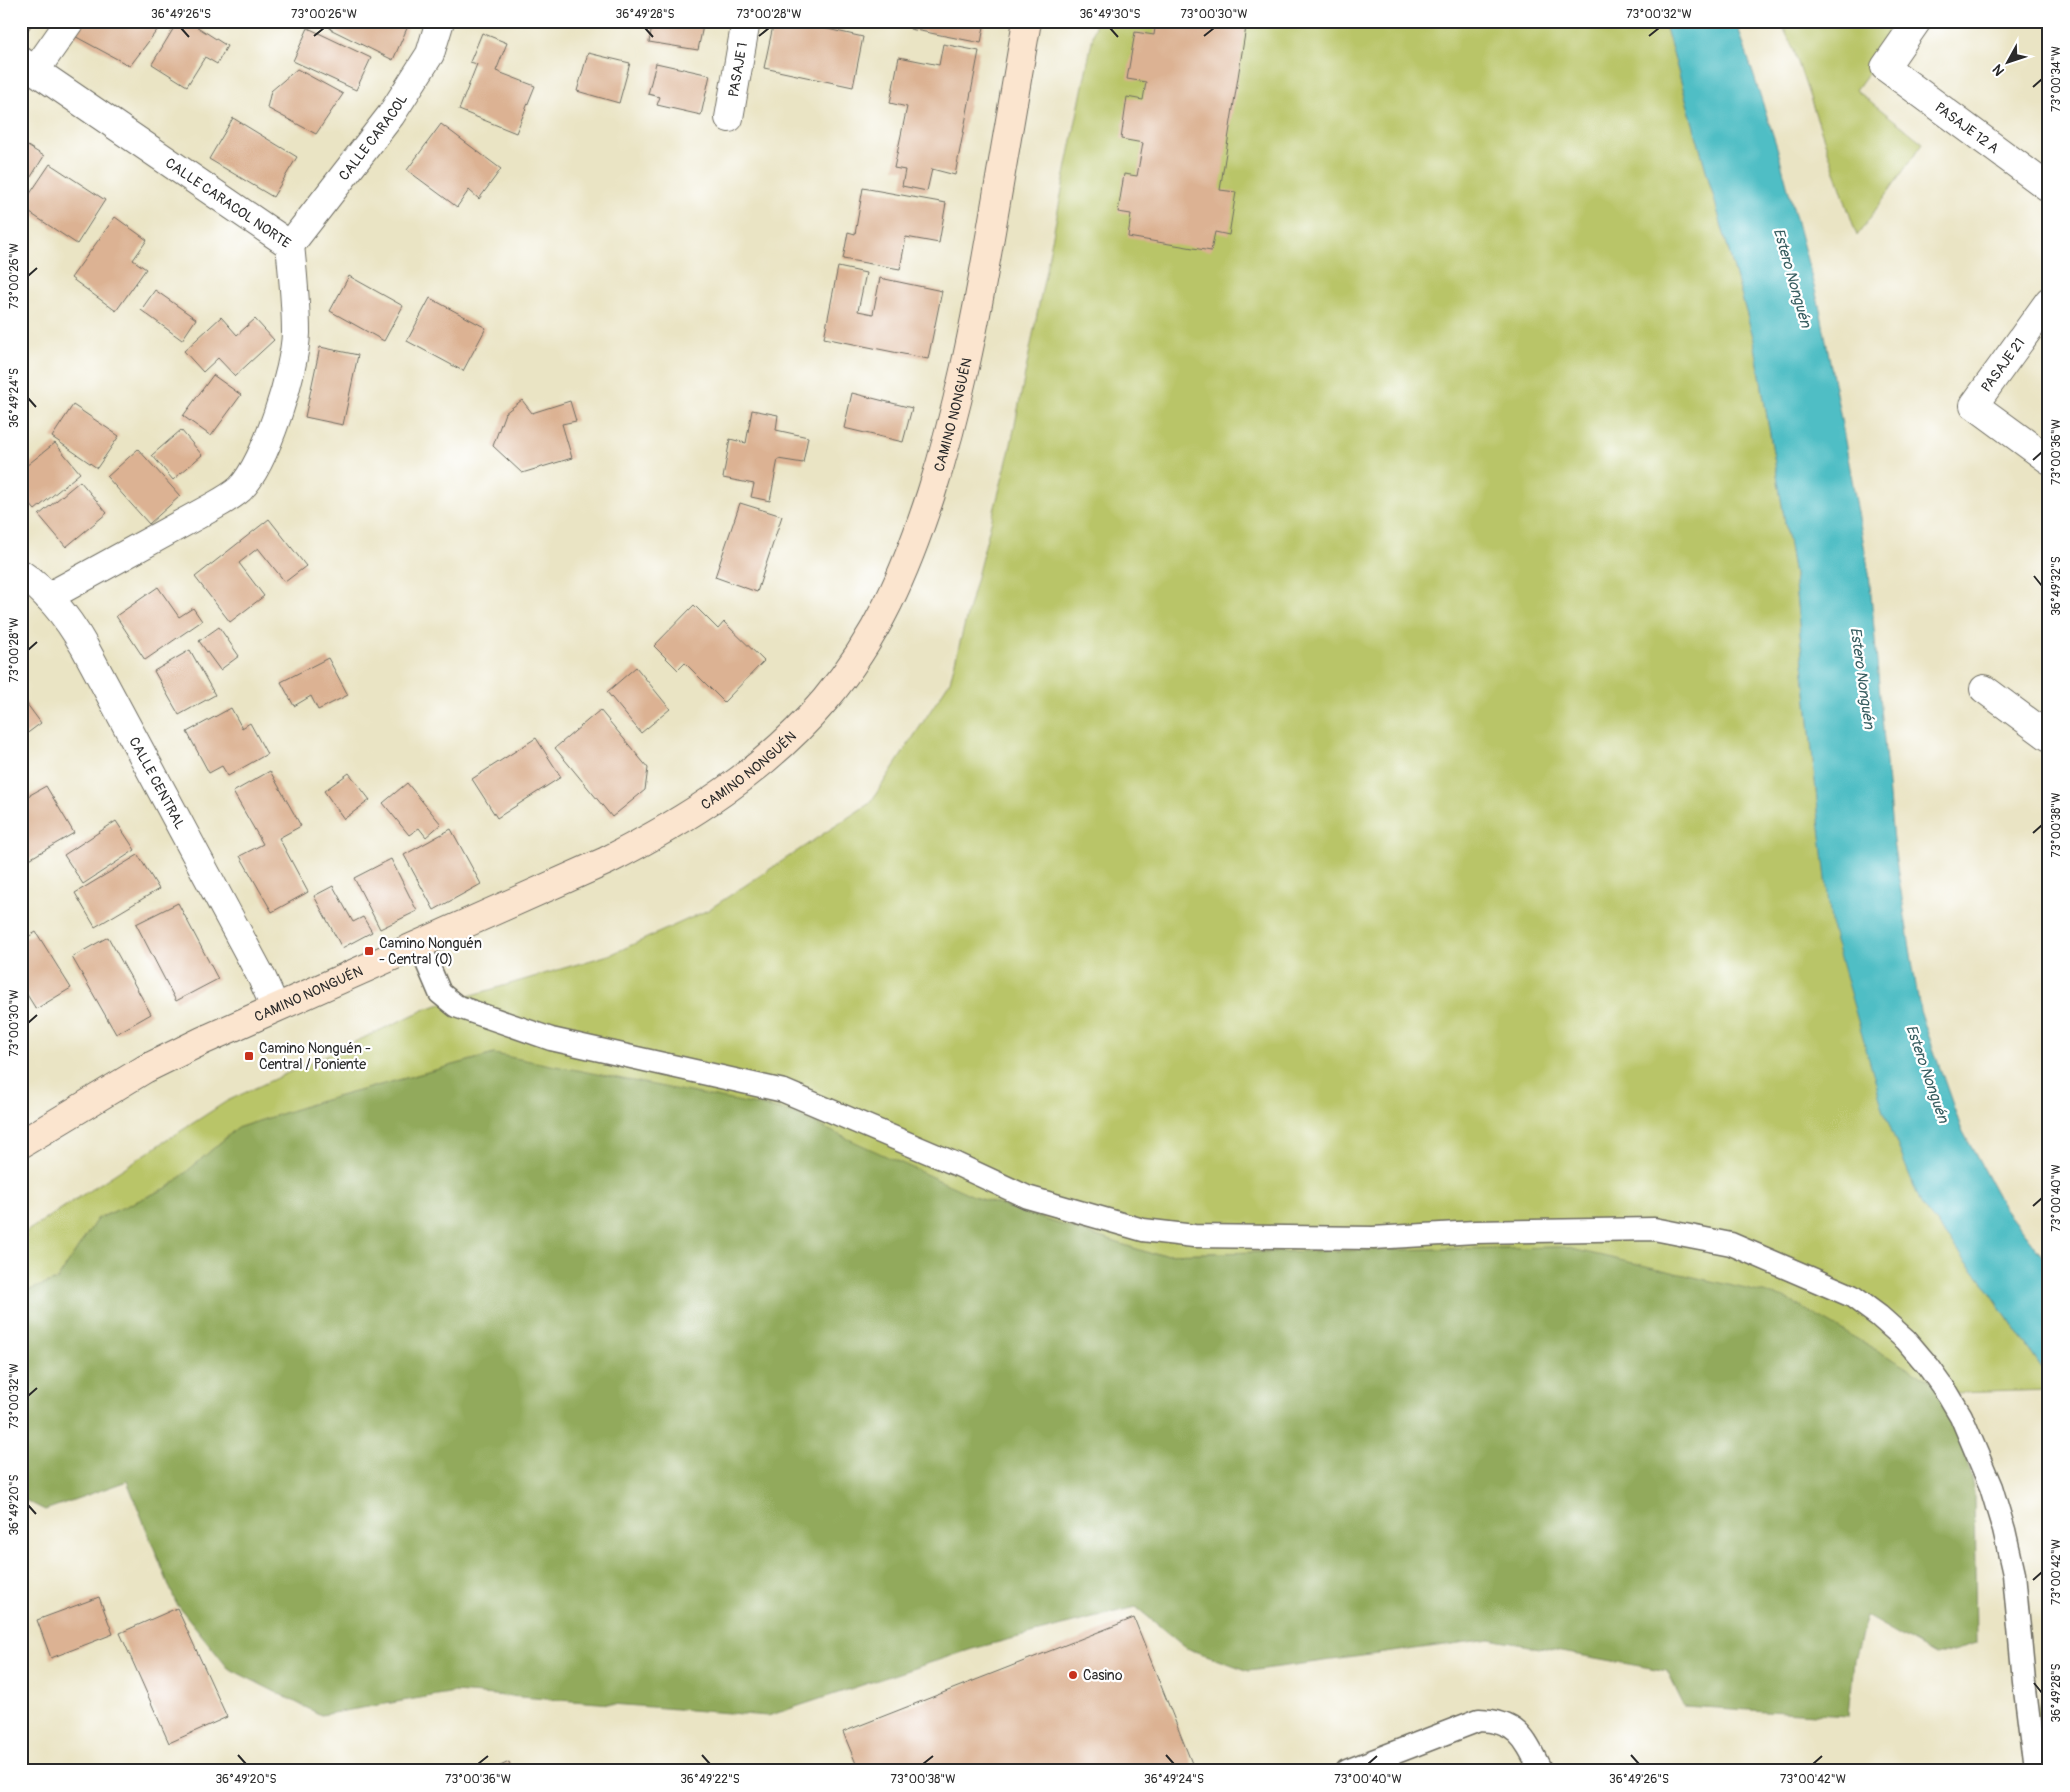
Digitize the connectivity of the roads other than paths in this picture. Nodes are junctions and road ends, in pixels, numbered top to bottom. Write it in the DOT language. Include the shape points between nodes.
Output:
graph roads {
  1 [pos="70,21"];
  2 [pos="440,21"];
  3 [pos="746,21"];
  4 [pos="1027,21"];
  5 [pos="1917,21"];
  6 [pos="28,66"];
  7 [pos="729,118"];
  8 [pos="2049,188"];
  9 [pos="290,245"];
  10 [pos="2049,301"];
  11 [pos="2049,460"];
  12 [pos="21,574"];
  13 [pos="48,596"];
  14 [pos="1984,689"];
  15 [pos="2049,737"];
  16 [pos="419,944"];
  17 [pos="276,1007"];
  18 [pos="21,1144"];
  19 [pos="1347,1771"];
  20 [pos="1541,1771"];
  21 [pos="2035,1771"];
  1 -- 6 [label="street"];
  2 -- 9 [label="street, CALLE CARACOL" via="430,54 402,99"];
  3 -- 7 [label="street, PASAJE 1"];
  4 -- 16 [label="main road, CAMINO NONGUÉN" via="962,385 944,453 907,563 872,635 824,701 795,732 714,800 661,833 606,861"];
  5 -- 8 [label="street, PASAJE 12 A" via="1885,67"];
  6 -- 9 [label="street, CALLE CARACOL NORTE"];
  9 -- 13 [label="street, CALLE CARACOL NORTE" via="296,334 289,380 261,457 251,475 230,497"];
  10 -- 11 [label="street, PASAJE 21" via="1974,405"];
  12 -- 13 [label="street, CALLE CENTRAL"];
  13 -- 17 [label="street, CALLE CENTRAL" via="72,625 84,646"];
  14 -- 15 [label="street"];
  16 -- 17 [label="main road, CAMINO NONGUÉN"];
  16 -- 21 [label="lane" via="440,993 456,1006 551,1038 784,1091 1028,1198 1143,1230 1194,1236 1373,1238 1475,1232 1654,1229 1731,1244 1852,1296 1880,1316 1928,1366 1961,1416 1991,1486 2014,1574"];
  17 -- 18 [label="main road, CAMINO NONGUÉN" via="145,1069"];
  19 -- 20 [label="lane" via="1479,1720 1493,1720 1517,1731"];
}
